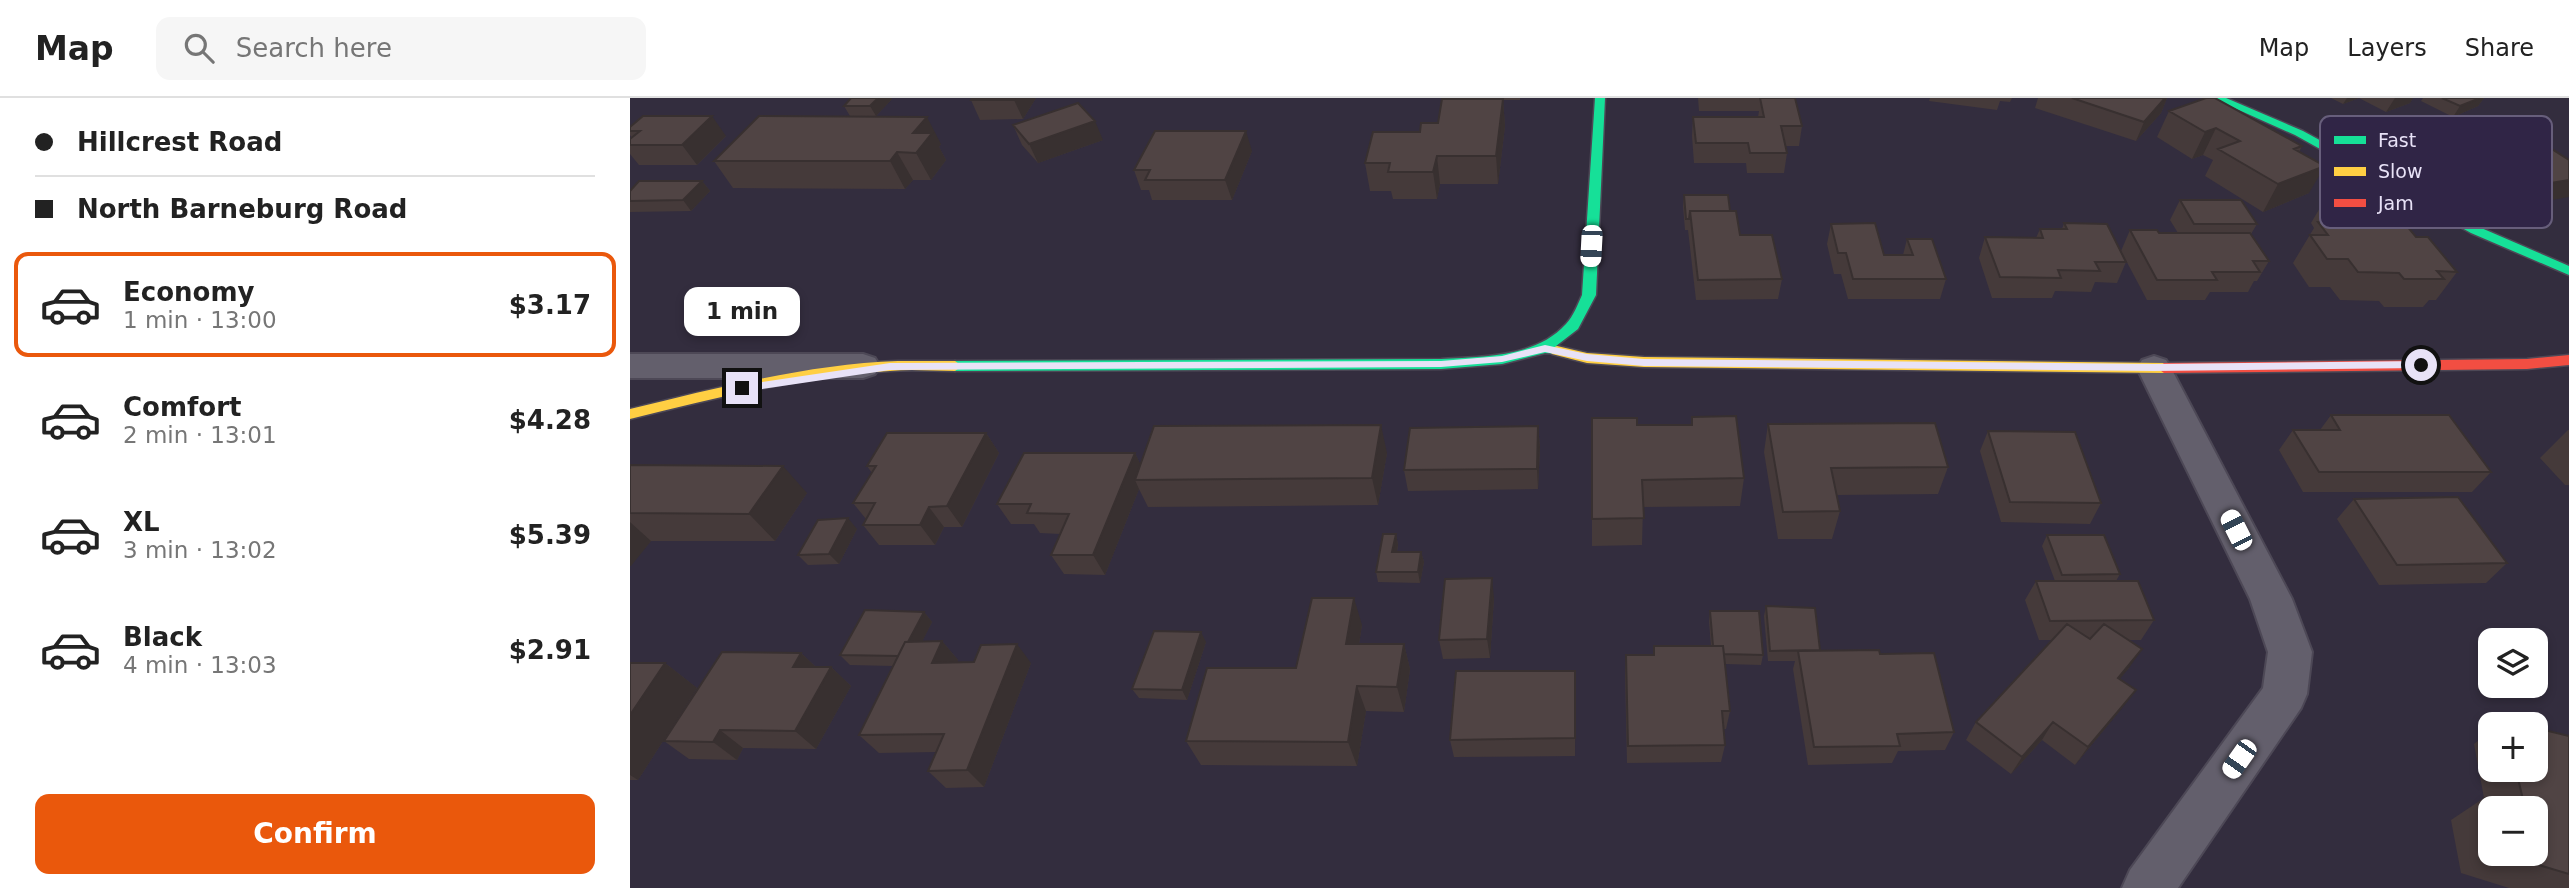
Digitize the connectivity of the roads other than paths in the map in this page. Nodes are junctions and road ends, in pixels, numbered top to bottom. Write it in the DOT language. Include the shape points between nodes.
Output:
graph roads {
  1 [pos="1600,98"];
  2 [pos="2217,98"];
  3 [pos="2320,143"];
  4 [pos="2469,228"];
  5 [pos="2569,271"];
  6 [pos="1545,348"];
  7 [pos="2569,360"];
  8 [pos="630,366"];
  9 [pos="890,366"];
  10 [pos="2154,368"];
  11 [pos="630,414"];
  12 [pos="2148,888"];
  1 -- 6 [label="street" via="1588,295 1576,324"];
  2 -- 3 [label="street"];
  4 -- 5 [label="street"];
  6 -- 9 [label="street" via="1502,359 1441,364"];
  6 -- 10 [label="street" via="1587,358 1644,362"];
  7 -- 10 [label="street"];
  8 -- 9 [label="street"];
  9 -- 11 [label="street" via="722,392"];
  10 -- 12 [label="street" via="2271,599 2290,652 2285,694"];
}
